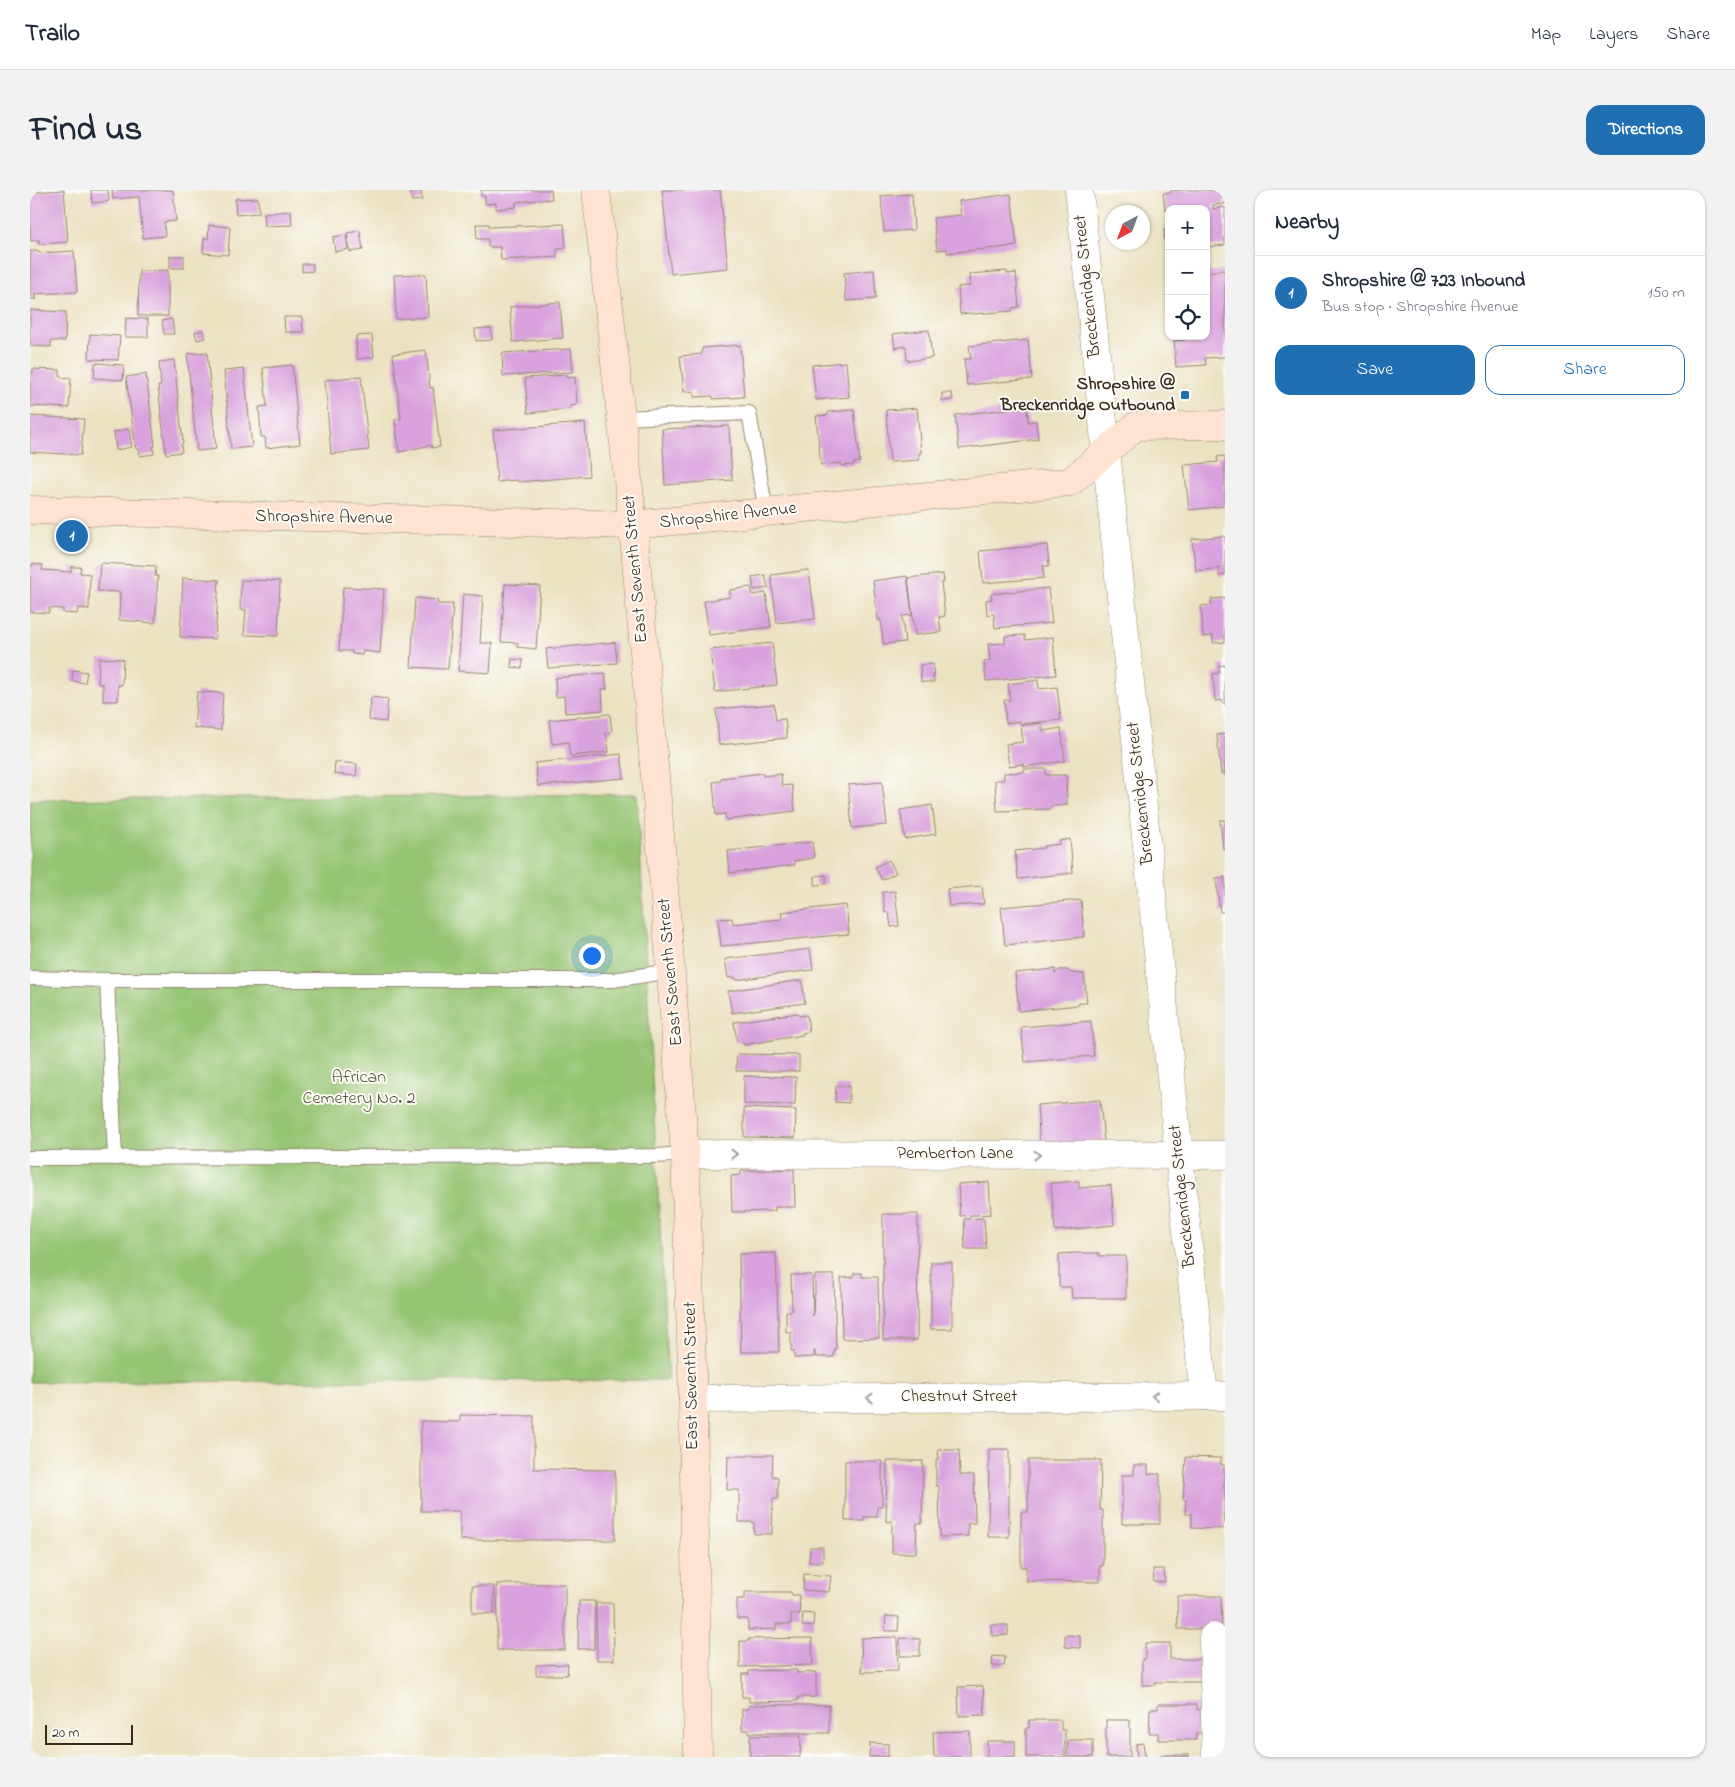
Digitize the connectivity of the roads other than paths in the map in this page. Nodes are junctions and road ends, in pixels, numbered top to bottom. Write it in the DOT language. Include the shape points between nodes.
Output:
graph roads {
  1 [pos="596,190"];
  2 [pos="1078,190"];
  3 [pos="621,418"];
  4 [pos="1225,424"];
  5 [pos="1105,451"];
  6 [pos="30,510"];
  7 [pos="766,512"];
  8 [pos="632,526"];
  9 [pos="671,971"];
  10 [pos="30,978"];
  11 [pos="107,980"];
  12 [pos="686,1154"];
  13 [pos="1178,1155"];
  14 [pos="1225,1155"];
  15 [pos="30,1158"];
  16 [pos="115,1158"];
  17 [pos="1214,1396"];
  18 [pos="693,1399"];
  19 [pos="1213,1637"];
  20 [pos="698,1757"];
  21 [pos="1216,1757"];
  1 -- 3 [label="street, East Seventh Street"];
  2 -- 5 [label="street, Breckenridge Street"];
  3 -- 7 [label="lane" via="749,413"];
  3 -- 8 [label="street, East Seventh Street"];
  4 -- 5 [label="street, Shropshire Avenue" via="1136,426"];
  5 -- 7 [label="street, Shropshire Avenue" via="1070,482"];
  5 -- 13 [label="street, Breckenridge Street"];
  6 -- 8 [label="street, Shropshire Avenue"];
  7 -- 8 [label="street, Shropshire Avenue"];
  8 -- 9 [label="street, East Seventh Street"];
  9 -- 11 [label="lane" via="613,980"];
  9 -- 12 [label="street, East Seventh Street"];
  10 -- 11 [label="lane"];
  11 -- 16 [label="lane"];
  12 -- 13 [label="street, Pemberton Lane, one-way"];
  12 -- 16 [label="lane"];
  12 -- 18 [label="street, East Seventh Street"];
  13 -- 14 [label="street, Pemberton Lane"];
  13 -- 17 [label="street, Breckenridge Street"];
  15 -- 16 [label="lane"];
  17 -- 18 [label="street, Chestnut Street, one-way"];
  18 -- 20 [label="street, East Seventh Street"];
  19 -- 21 [label="street"];
}
